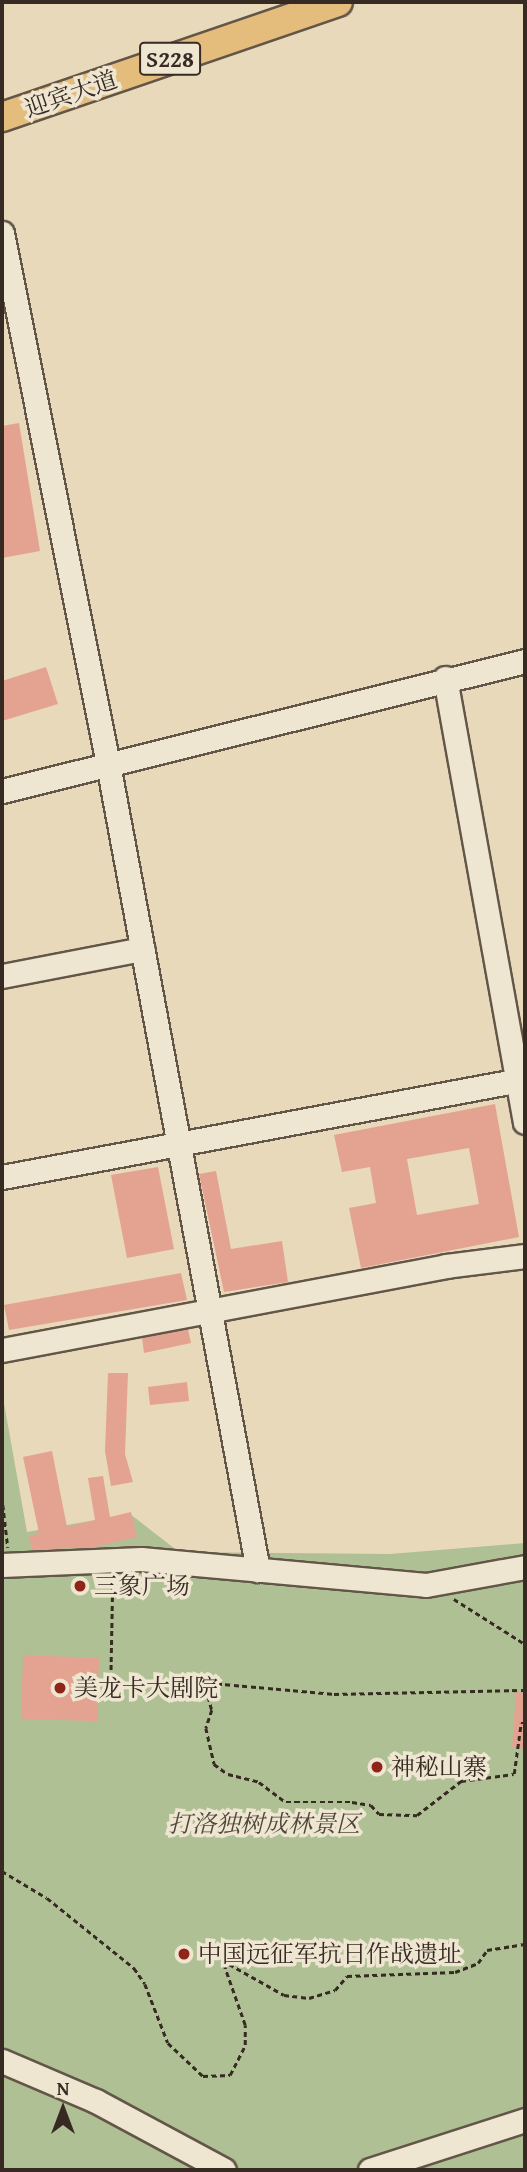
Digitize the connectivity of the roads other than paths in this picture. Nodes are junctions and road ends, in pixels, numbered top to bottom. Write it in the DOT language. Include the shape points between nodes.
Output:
graph roads {
  1 [pos="338,2"];
  2 [pos="2,117"];
  3 [pos="2,233"];
  4 [pos="525,661"];
  5 [pos="445,678"];
  6 [pos="108,764"];
  7 [pos="2,791"];
  8 [pos="142,949"];
  9 [pos="2,976"];
  10 [pos="522,1079"];
  11 [pos="525,1122"];
  12 [pos="177,1144"];
  13 [pos="2,1177"];
  14 [pos="525,1256"];
  15 [pos="208,1311"];
  16 [pos="2,1350"];
  17 [pos="5,1565"];
  18 [pos="525,1567"];
  19 [pos="258,1570"];
  20 [pos="2,2061"];
  21 [pos="525,2120"];
  22 [pos="224,2170"];
  23 [pos="370,2170"];
  1 -- 2 [label="main road, 迎宾大道 / S228"];
  3 -- 6 [label="street"];
  4 -- 5 [label="street"];
  5 -- 6 [label="street"];
  5 -- 10 [label="street"];
  6 -- 7 [label="street"];
  6 -- 8 [label="street"];
  8 -- 9 [label="street"];
  8 -- 12 [label="street"];
  10 -- 11 [label="street"];
  10 -- 12 [label="street"];
  12 -- 13 [label="street"];
  12 -- 15 [label="street"];
  14 -- 15 [label="street"];
  15 -- 16 [label="street"];
  15 -- 19 [label="street"];
  17 -- 19 [label="street" via="114,1560"];
  18 -- 19 [label="street" via="439,1582"];
  20 -- 22 [label="street" via="96,2101"];
  21 -- 23 [label="street"];
}
